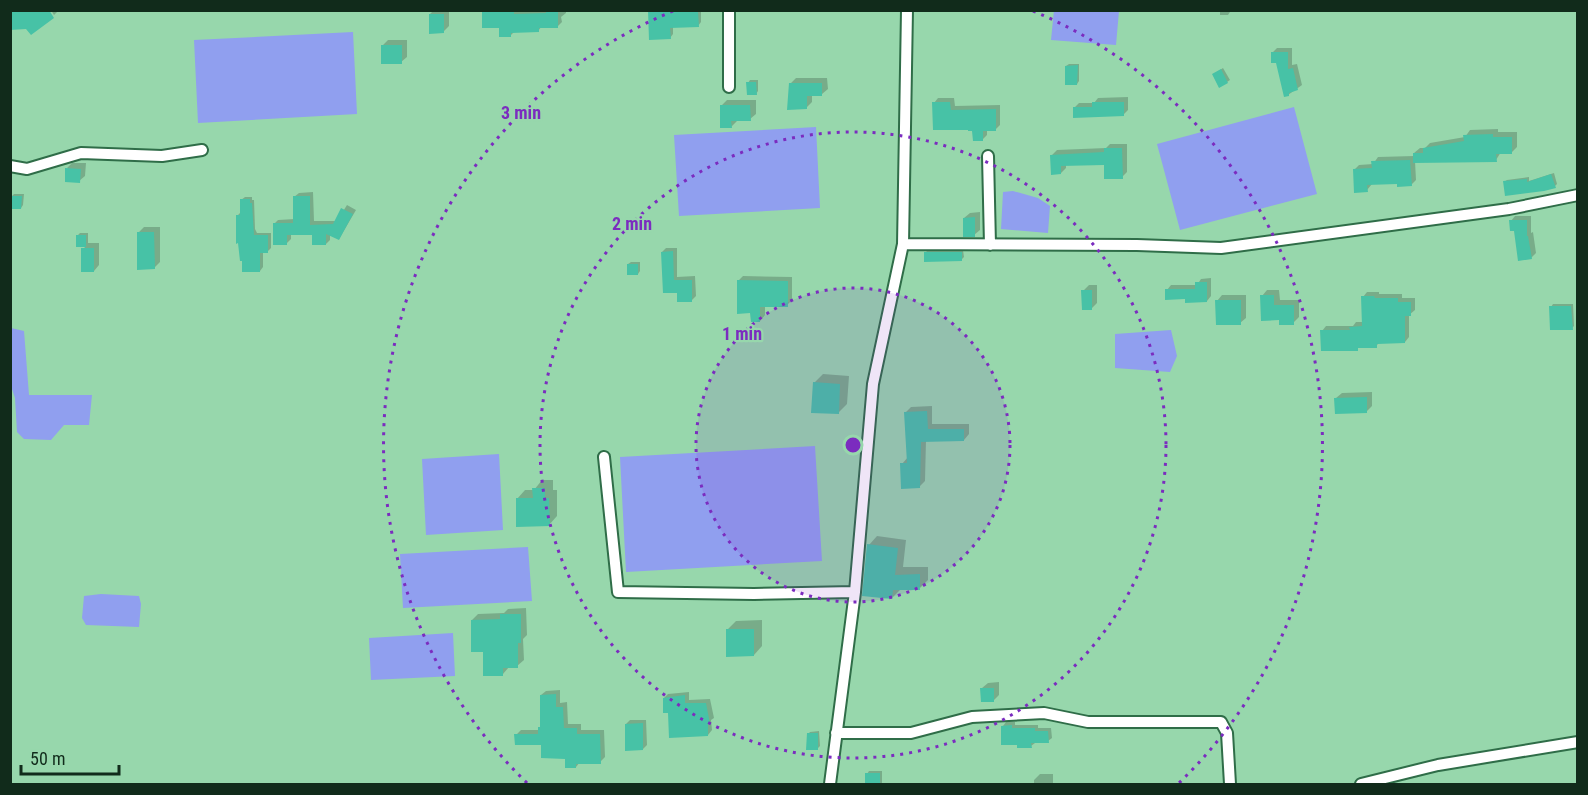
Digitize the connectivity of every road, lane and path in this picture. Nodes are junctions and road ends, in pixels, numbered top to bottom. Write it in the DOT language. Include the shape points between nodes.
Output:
graph roads {
  1 [pos="729,10"];
  2 [pos="907,10"];
  3 [pos="729,87"];
  4 [pos="202,150"];
  5 [pos="988,156"];
  6 [pos="10,166"];
  7 [pos="1578,195"];
  8 [pos="903,244"];
  9 [pos="990,245"];
  10 [pos="604,457"];
  11 [pos="855,592"];
  12 [pos="836,733"];
  13 [pos="1578,742"];
  14 [pos="830,784"];
  15 [pos="1230,784"];
  16 [pos="1361,784"];
  1 -- 3 [label="street"];
  2 -- 8 [label="street"];
  4 -- 6 [label="street" via="162,156 81,153 27,169"];
  5 -- 9 [label="street"];
  7 -- 9 [label="street" via="1509,209 1221,248"];
  8 -- 9 [label="street"];
  8 -- 11 [label="street" via="873,384"];
  10 -- 11 [label="street" via="618,592"];
  11 -- 12 [label="street"];
  12 -- 14 [label="street"];
  12 -- 15 [label="street" via="911,732 972,717 1044,713 1088,722 1221,722 1227,733"];
  13 -- 16 [label="street" via="1438,765"];
}
